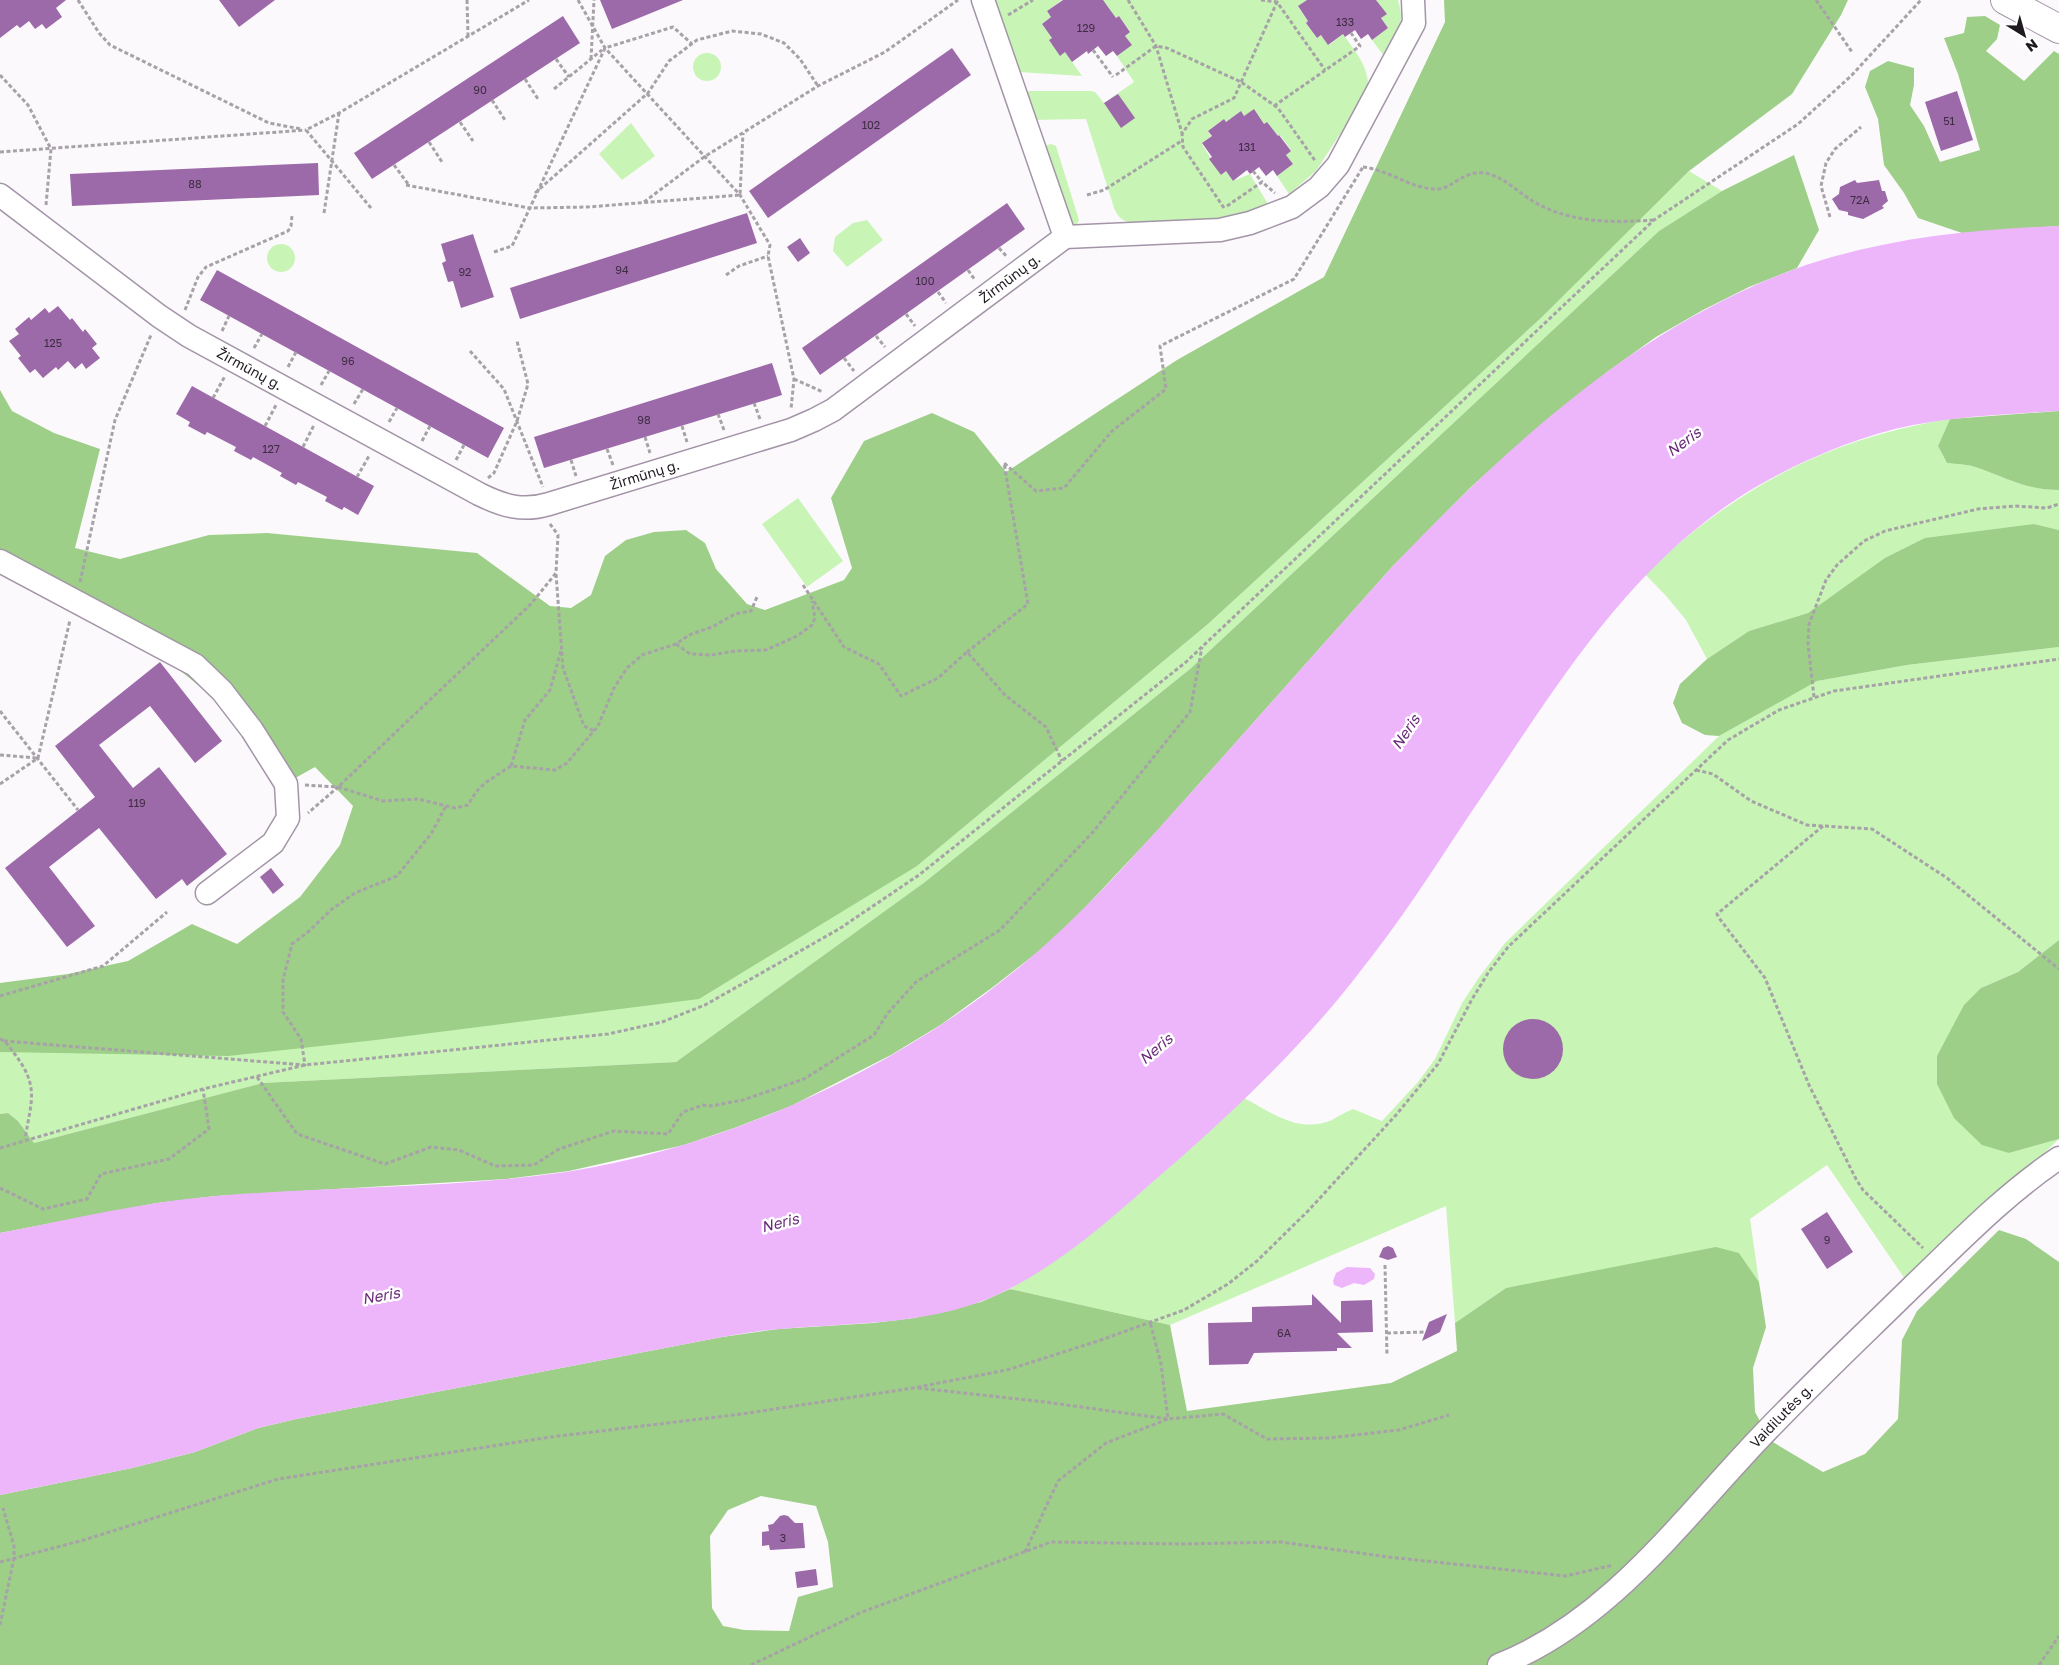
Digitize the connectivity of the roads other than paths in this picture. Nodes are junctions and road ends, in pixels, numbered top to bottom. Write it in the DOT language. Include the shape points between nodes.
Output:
graph roads {
  1 [pos="983,0"];
  2 [pos="1413,0"];
  3 [pos="2005,0"];
  4 [pos="2059,29"];
  5 [pos="0,194"];
  6 [pos="1066,237"];
  7 [pos="0,561"];
  8 [pos="207,893"];
  9 [pos="2059,1158"];
  10 [pos="1499,1665"];
  1 -- 6 [label="street"];
  2 -- 6 [label="street" via="1414,23 1333,172 1292,207 1220,230"];
  3 -- 4 [label="main road"];
  5 -- 6 [label="street, Žirmūnų g." via="178,328 472,490 499,504 519,509 544,506 791,430 814,420 844,402"];
  7 -- 8 [label="street" via="195,665 222,691 252,730 286,784 288,818 274,843"];
  9 -- 10 [label="street, Vaidilutės g." via="2008,1196 1939,1261 1812,1385 1652,1556 1607,1598 1556,1636"];
}
